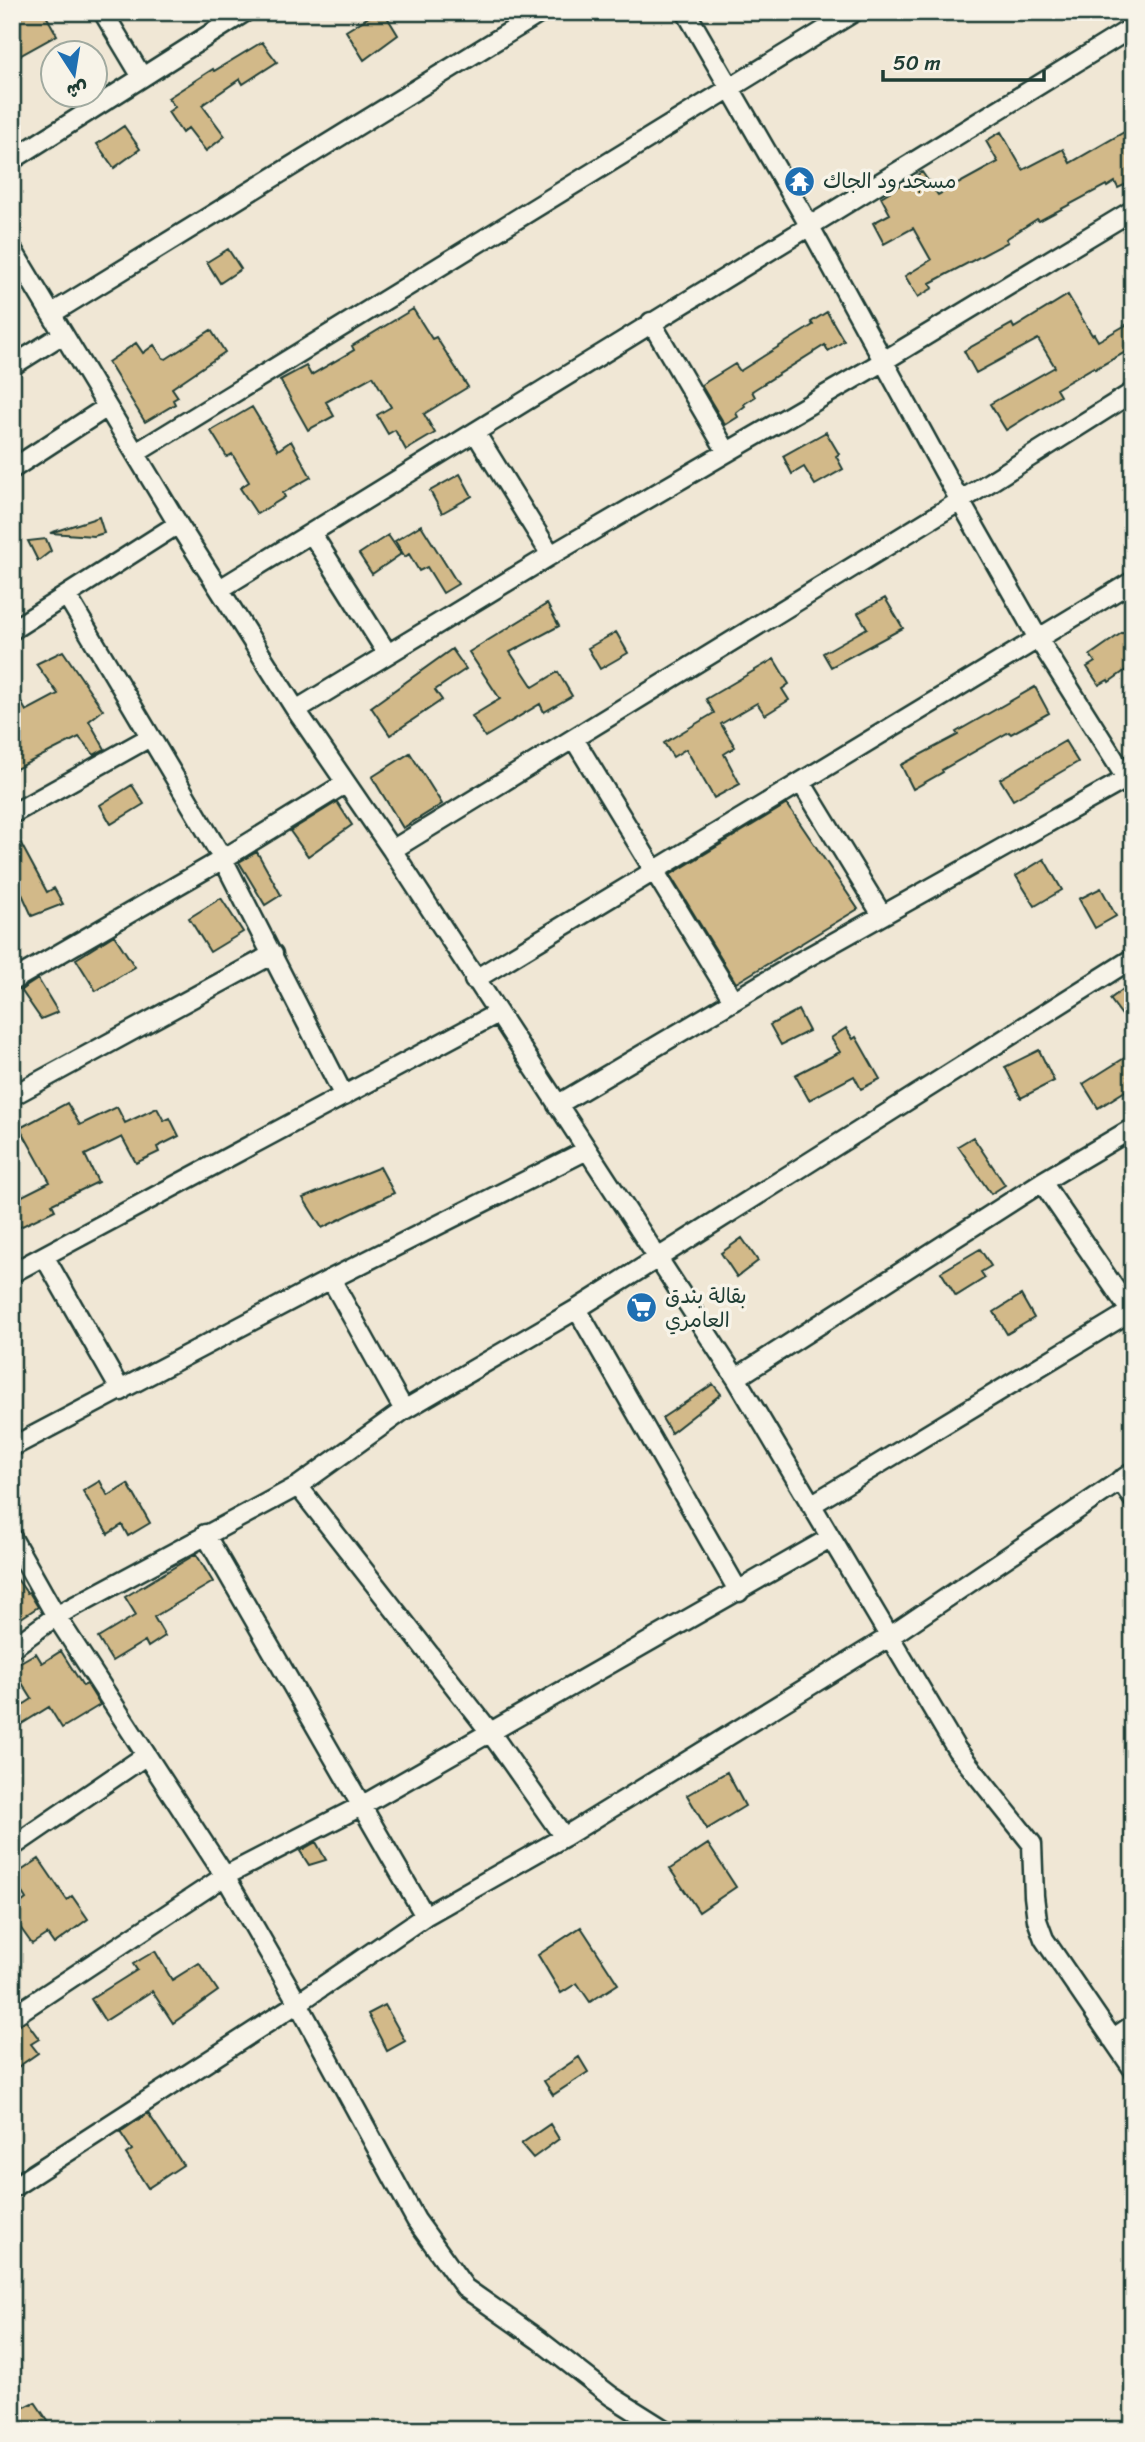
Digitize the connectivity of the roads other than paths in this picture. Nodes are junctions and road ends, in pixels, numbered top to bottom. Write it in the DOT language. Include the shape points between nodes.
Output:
graph roads {
  1 [pos="103,12"];
  2 [pos="245,12"];
  3 [pos="542,12"];
  4 [pos="686,12"];
  5 [pos="854,12"];
  6 [pos="1133,27"];
  7 [pos="142,77"];
  8 [pos="731,87"];
  9 [pos="12,160"];
  10 [pos="1133,210"];
  11 [pos="809,225"];
  12 [pos="12,249"];
  13 [pos="51,314"];
  14 [pos="651,322"];
  15 [pos="63,334"];
  16 [pos="883,362"];
  17 [pos="12,366"];
  18 [pos="1133,392"];
  19 [pos="107,407"];
  20 [pos="475,432"];
  21 [pos="727,452"];
  22 [pos="136,453"];
  23 [pos="12,469"];
  24 [pos="960,502"];
  25 [pos="178,524"];
  26 [pos="312,534"];
  27 [pos="551,555"];
  28 [pos="1133,581"];
  29 [pos="220,589"];
  30 [pos="67,596"];
  31 [pos="12,630"];
  32 [pos="1039,639"];
  33 [pos="387,653"];
  34 [pos="296,710"];
  35 [pos="150,737"];
  36 [pos="574,739"];
  37 [pos="1131,781"];
  38 [pos="801,782"];
  39 [pos="346,783"];
  40 [pos="12,814"];
  41 [pos="392,850"];
  42 [pos="223,859"];
  43 [pos="654,872"];
  44 [pos="882,915"];
  45 [pos="273,954"];
  46 [pos="1133,958"];
  47 [pos="474,980"];
  48 [pos="12,981"];
  49 [pos="733,1000"];
  50 [pos="496,1014"];
  51 [pos="12,1096"];
  52 [pos="344,1096"];
  53 [pos="557,1105"];
  54 [pos="1133,1128"];
  55 [pos="587,1150"];
  56 [pos="1042,1182"];
  57 [pos="44,1256"];
  58 [pos="659,1258"];
  59 [pos="12,1273"];
  60 [pos="331,1279"];
  61 [pos="577,1309"];
  62 [pos="1132,1312"];
  63 [pos="736,1378"];
  64 [pos="121,1391"];
  65 [pos="404,1410"];
  66 [pos="12,1447"];
  67 [pos="1126,1476"];
  68 [pos="298,1486"];
  69 [pos="1133,1499"];
  70 [pos="811,1505"];
  71 [pos="205,1534"];
  72 [pos="12,1538"];
  73 [pos="830,1538"];
  74 [pos="739,1592"];
  75 [pos="56,1616"];
  76 [pos="889,1637"];
  77 [pos="12,1648"];
  78 [pos="490,1732"];
  79 [pos="145,1755"];
  80 [pos="361,1806"];
  81 [pos="564,1836"];
  82 [pos="12,1847"];
  83 [pos="225,1876"];
  84 [pos="425,1916"];
  85 [pos="298,2003"];
  86 [pos="12,2017"];
  87 [pos="1133,2025"];
  88 [pos="1112,2039"];
  89 [pos="1133,2069"];
  90 [pos="12,2188"];
  91 [pos="666,2430"];
  1 -- 7 [label="street"];
  2 -- 7 [label="street"];
  3 -- 13 [label="street"];
  4 -- 8 [label="street"];
  5 -- 8 [label="street"];
  6 -- 11 [label="street"];
  7 -- 9 [label="street"];
  8 -- 11 [label="street"];
  8 -- 22 [label="street"];
  10 -- 16 [label="street"];
  11 -- 14 [label="street"];
  11 -- 16 [label="street"];
  12 -- 13 [label="street"];
  13 -- 15 [label="street"];
  14 -- 20 [label="street"];
  14 -- 21 [label="street"];
  15 -- 17 [label="street"];
  15 -- 19 [label="street"];
  16 -- 21 [label="street"];
  16 -- 24 [label="street"];
  18 -- 24 [label="street"];
  19 -- 22 [label="street"];
  19 -- 23 [label="street"];
  20 -- 26 [label="street"];
  20 -- 27 [label="street"];
  21 -- 27 [label="street"];
  22 -- 25 [label="street"];
  24 -- 32 [label="street"];
  24 -- 36 [label="street"];
  25 -- 29 [label="street"];
  25 -- 30 [label="street"];
  26 -- 29 [label="street"];
  26 -- 33 [label="street"];
  27 -- 33 [label="street"];
  28 -- 32 [label="street"];
  29 -- 34 [label="street"];
  30 -- 31 [label="street"];
  30 -- 35 [label="street"];
  32 -- 37 [label="street"];
  32 -- 38 [label="street"];
  33 -- 34 [label="street"];
  34 -- 39 [label="street"];
  35 -- 40 [label="street"];
  35 -- 42 [label="street"];
  36 -- 41 [label="street"];
  36 -- 43 [label="street"];
  37 -- 44 [label="street"];
  38 -- 43 [label="street"];
  38 -- 44 [label="street"];
  39 -- 41 [label="street"];
  39 -- 42 [label="street"];
  41 -- 47 [label="street"];
  42 -- 45 [label="street"];
  42 -- 48 [label="street"];
  43 -- 47 [label="street"];
  43 -- 49 [label="street"];
  44 -- 49 [label="street"];
  45 -- 51 [label="street"];
  45 -- 52 [label="street"];
  46 -- 58 [label="street"];
  47 -- 50 [label="street"];
  49 -- 53 [label="street"];
  50 -- 52 [label="street"];
  50 -- 53 [label="street"];
  52 -- 57 [label="street"];
  53 -- 55 [label="street"];
  54 -- 56 [label="street"];
  55 -- 58 [label="street"];
  55 -- 60 [label="street"];
  56 -- 62 [label="street"];
  56 -- 63 [label="street"];
  57 -- 59 [label="street"];
  57 -- 64 [label="street"];
  58 -- 61 [label="street"];
  58 -- 63 [label="street"];
  60 -- 64 [label="street"];
  60 -- 65 [label="street"];
  61 -- 65 [label="street"];
  61 -- 74 [label="street"];
  62 -- 70 [label="street"];
  63 -- 70 [label="street"];
  64 -- 66 [label="street"];
  65 -- 68 [label="street"];
  67 -- 69 [label="street"];
  67 -- 76 [label="street"];
  68 -- 71 [label="street"];
  68 -- 78 [label="street"];
  70 -- 73 [label="street"];
  71 -- 75 [label="street"];
  71 -- 80 [label="street"];
  72 -- 75 [label="street"];
  73 -- 74 [label="street"];
  73 -- 76 [label="street"];
  74 -- 78 [label="street"];
  75 -- 77 [label="street"];
  75 -- 79 [label="street"];
  76 -- 81 [label="street"];
  76 -- 88 [label="street" via="957,1750 1032,1844 1037,1920 1044,1939"];
  78 -- 80 [label="street"];
  78 -- 81 [label="street"];
  79 -- 82 [label="street"];
  79 -- 83 [label="street"];
  80 -- 83 [label="street"];
  80 -- 84 [label="street"];
  81 -- 84 [label="street"];
  83 -- 85 [label="street"];
  83 -- 86 [label="street"];
  84 -- 85 [label="street"];
  85 -- 90 [label="street"];
  85 -- 91 [label="street" via="416,2220 465,2288 611,2396"];
  87 -- 88 [label="street"];
  88 -- 89 [label="street"];
}
